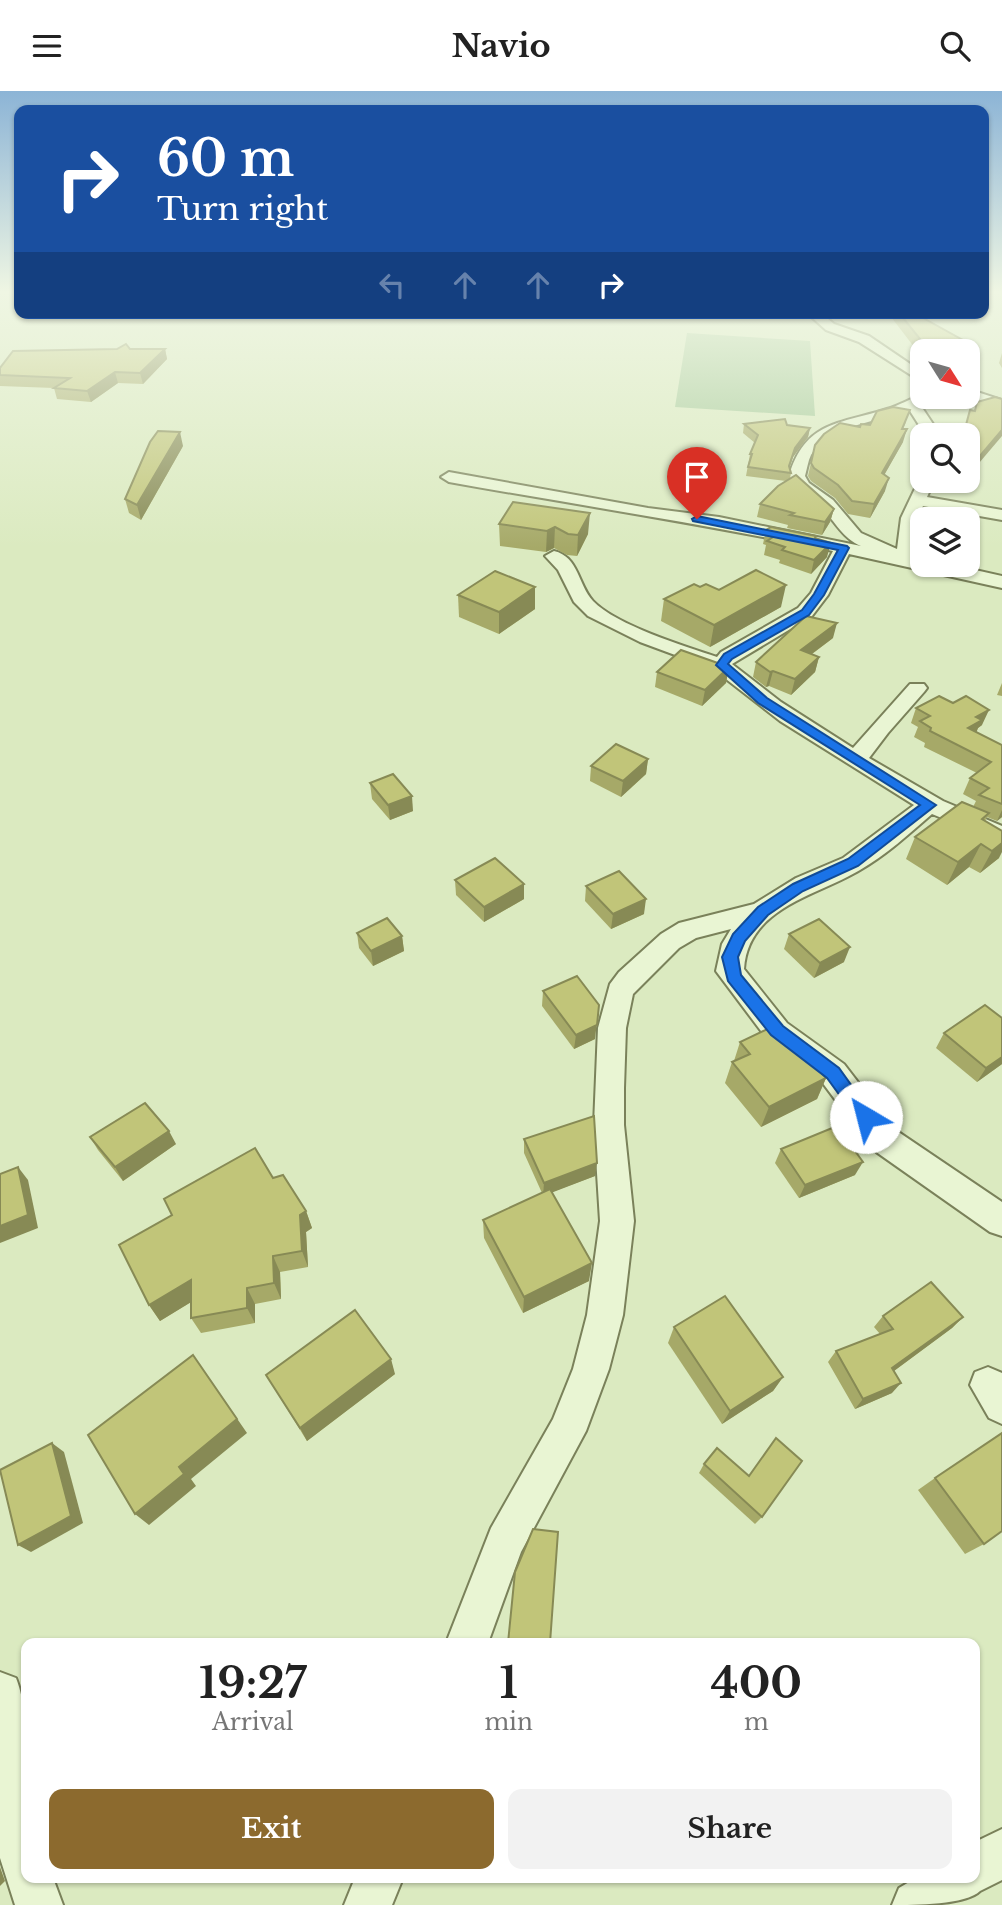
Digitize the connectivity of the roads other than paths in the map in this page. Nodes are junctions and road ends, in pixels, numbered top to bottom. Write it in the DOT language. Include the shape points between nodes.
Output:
graph roads {
  1 [pos="980,384"];
  2 [pos="992,385"];
  3 [pos="980,397"];
  4 [pos="910,404"];
  5 [pos="1002,405"];
  6 [pos="449,477"];
  7 [pos="920,493"];
  8 [pos="916,500"];
  9 [pos="1002,515"];
  10 [pos="844,548"];
  11 [pos="554,556"];
  12 [pos="905,559"];
  13 [pos="910,560"];
  14 [pos="980,577"];
  15 [pos="1002,582"];
  16 [pos="721,665"];
  17 [pos="917,688"];
  18 [pos="856,760"];
  19 [pos="929,805"];
  20 [pos="1002,835"];
  21 [pos="763,911"];
  22 [pos="1002,1221"];
  23 [pos="469,1638"];
  24 [pos="0,1694"];
  25 [pos="21,1848"];
  26 [pos="1002,1853"];
  27 [pos="980,1866"];
  28 [pos="31,1883"];
  29 [pos="377,1883"];
  30 [pos="953,1883"];
  31 [pos="39,1905"];
  32 [pos="368,1905"];
  33 [pos="916,1905"];
  1 -- 2 [label="street"];
  3 -- 5 [label="street"];
  4 -- 12 [label="street" via="821,436 802,457 797,475 855,537"];
  6 -- 10 [label="street"];
  7 -- 8 [label="street"];
  8 -- 9 [label="street"];
  8 -- 12 [label="street" via="909,518"];
  10 -- 12 [label="street"];
  10 -- 16 [label="street" via="806,613 728,656"];
  11 -- 16 [label="street" via="570,570 588,608"];
  12 -- 13 [label="street"];
  14 -- 15 [label="street"];
  16 -- 18 [label="street" via="762,700"];
  17 -- 18 [label="street"];
  18 -- 19 [label="street"];
  19 -- 20 [label="street"];
  19 -- 21 [label="street" via="853,863 798,888"];
  21 -- 22 [label="street" via="738,938 730,957 730,971 747,995 777,1031 833,1073 883,1139"];
  21 -- 23 [label="street" via="688,930 670,941 620,992 612,1028 609,1088 617,1221 605,1315 591,1369 566,1430 505,1542"];
  24 -- 25 [label="street" via="3,1745"];
  26 -- 27 [label="street"];
  28 -- 31 [label="street"];
  29 -- 32 [label="street"];
  30 -- 33 [label="street"];
}
